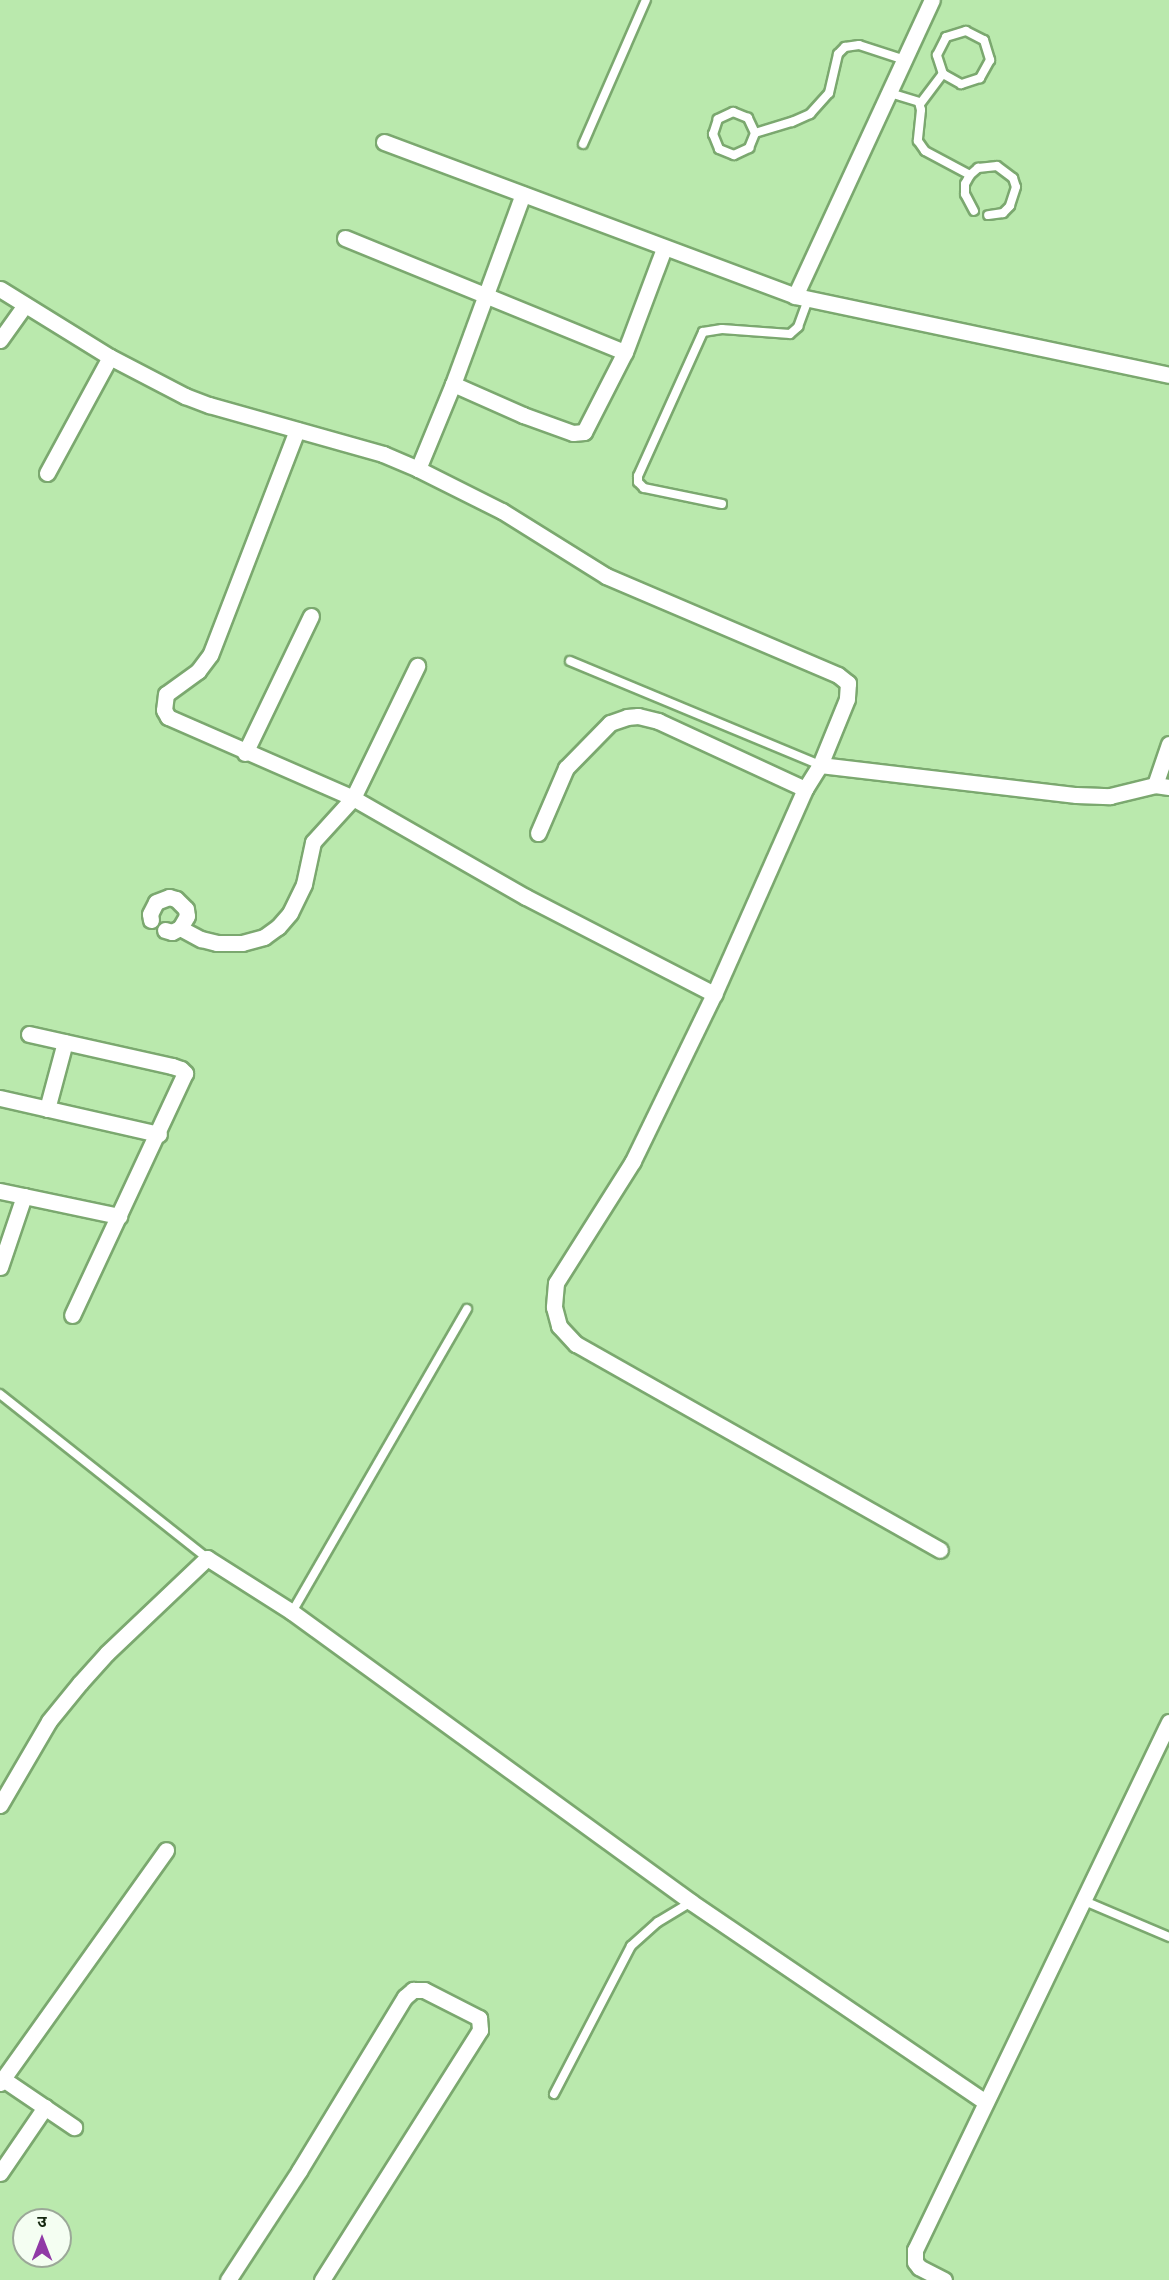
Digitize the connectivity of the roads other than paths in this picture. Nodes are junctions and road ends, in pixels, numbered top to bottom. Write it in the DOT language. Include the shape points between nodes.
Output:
graph roads {
  1 [pos="646,0"];
  2 [pos="929,1"];
  3 [pos="905,60"];
  4 [pos="943,74"];
  5 [pos="890,93"];
  6 [pos="920,104"];
  7 [pos="755,133"];
  8 [pos="384,142"];
  9 [pos="583,144"];
  10 [pos="970,175"];
  11 [pos="523,194"];
  12 [pos="974,211"];
  13 [pos="988,215"];
  14 [pos="345,238"];
  15 [pos="664,248"];
  16 [pos="0,289"];
  17 [pos="485,297"];
  18 [pos="801,297"];
  19 [pos="25,305"];
  20 [pos="0,340"];
  21 [pos="625,352"];
  22 [pos="110,357"];
  23 [pos="1169,375"];
  24 [pos="453,384"];
  25 [pos="297,430"];
  26 [pos="418,469"];
  27 [pos="46,473"];
  28 [pos="722,504"];
  29 [pos="311,616"];
  30 [pos="570,661"];
  31 [pos="417,666"];
  32 [pos="1169,744"];
  33 [pos="245,753"];
  34 [pos="820,765"];
  35 [pos="1162,786"];
  36 [pos="806,789"];
  37 [pos="353,798"];
  38 [pos="538,833"];
  39 [pos="151,921"];
  40 [pos="714,994"];
  41 [pos="29,1034"];
  42 [pos="65,1042"];
  43 [pos="0,1098"];
  44 [pos="47,1109"];
  45 [pos="159,1134"];
  46 [pos="0,1191"];
  47 [pos="24,1196"];
  48 [pos="119,1216"];
  49 [pos="0,1267"];
  50 [pos="467,1309"];
  51 [pos="72,1315"];
  52 [pos="0,1394"];
  53 [pos="940,1550"];
  54 [pos="207,1558"];
  55 [pos="292,1612"];
  56 [pos="1169,1722"];
  57 [pos="0,1805"];
  58 [pos="166,1850"];
  59 [pos="1081,1900"];
  60 [pos="691,1902"];
  61 [pos="1169,1937"];
  62 [pos="2,2081"];
  63 [pos="554,2094"];
  64 [pos="985,2102"];
  65 [pos="45,2107"];
  66 [pos="74,2127"];
  67 [pos="0,2173"];
  68 [pos="228,2280"];
  69 [pos="322,2280"];
  70 [pos="944,2280"];
  1 -- 9 [label="lane"];
  2 -- 3 [label="street"];
  3 -- 5 [label="street"];
  3 -- 7 [label="lane" via="859,45 845,47 838,54 829,93 823,102 801,119"];
  4 -- 4 [label="lane" via="937,55 946,37 966,31 984,40 990,60 980,78 961,84"];
  4 -- 6 [label="lane"];
  5 -- 6 [label="lane"];
  5 -- 18 [label="street"];
  6 -- 10 [label="lane" via="920,147"];
  7 -- 7 [label="lane" via="749,148 734,155 719,149 712,134 718,119 733,112 748,118"];
  8 -- 11 [label="street"];
  10 -- 12 [label="lane" via="965,194"];
  10 -- 13 [label="lane" via="978,168 997,166 1013,178 1015,198 1011,206 1003,213"];
  11 -- 15 [label="street"];
  11 -- 17 [label="street"];
  14 -- 17 [label="street"];
  15 -- 18 [label="street"];
  15 -- 21 [label="street"];
  16 -- 19 [label="street"];
  17 -- 21 [label="street"];
  17 -- 24 [label="street"];
  18 -- 23 [label="street"];
  18 -- 28 [label="lane" via="798,327 790,334 722,329 703,332 638,476 644,488"];
  19 -- 20 [label="street"];
  19 -- 22 [label="street"];
  21 -- 24 [label="street" via="586,431 580,434"];
  22 -- 25 [label="street" via="201,402"];
  22 -- 27 [label="street"];
  24 -- 26 [label="street"];
  25 -- 26 [label="street" via="383,454"];
  25 -- 33 [label="street" via="210,655 198,670 166,694 163,702 168,717"];
  26 -- 34 [label="street" via="502,511 606,576 844,679 849,687 847,699"];
  29 -- 33 [label="street"];
  30 -- 34 [label="lane"];
  31 -- 37 [label="street"];
  32 -- 35 [label="street"];
  33 -- 37 [label="street"];
  34 -- 35 [label="street" via="1076,795 1110,796"];
  34 -- 36 [label="street"];
  36 -- 38 [label="street" via="658,721 627,717 609,723 567,768"];
  36 -- 40 [label="street"];
  37 -- 39 [label="street" via="314,842 304,884 290,913 278,927 255,941 217,943 201,939 173,929 187,916 176,898 169,897 156,902"];
  37 -- 40 [label="street" via="526,897"];
  40 -- 53 [label="street" via="633,1161 556,1283 555,1318 569,1339 615,1368"];
  41 -- 42 [label="street"];
  42 -- 44 [label="street"];
  42 -- 45 [label="street" via="184,1070 184,1080"];
  43 -- 44 [label="street"];
  44 -- 45 [label="street"];
  45 -- 48 [label="street"];
  46 -- 47 [label="street"];
  47 -- 48 [label="street"];
  47 -- 49 [label="street"];
  48 -- 51 [label="street"];
  50 -- 55 [label="lane"];
  52 -- 54 [label="lane"];
  54 -- 55 [label="street"];
  54 -- 57 [label="street" via="80,1683 49,1721"];
  55 -- 60 [label="street"];
  56 -- 59 [label="street"];
  58 -- 62 [label="street"];
  59 -- 61 [label="lane"];
  59 -- 64 [label="street"];
  60 -- 63 [label="lane" via="658,1922 631,1946"];
  60 -- 64 [label="street"];
  62 -- 65 [label="street"];
  64 -- 70 [label="street" via="915,2250 919,2267"];
  65 -- 66 [label="street"];
  65 -- 67 [label="street"];
  68 -- 69 [label="street" via="405,1997 413,1990 424,1990 479,2018 480,2030"];
}
